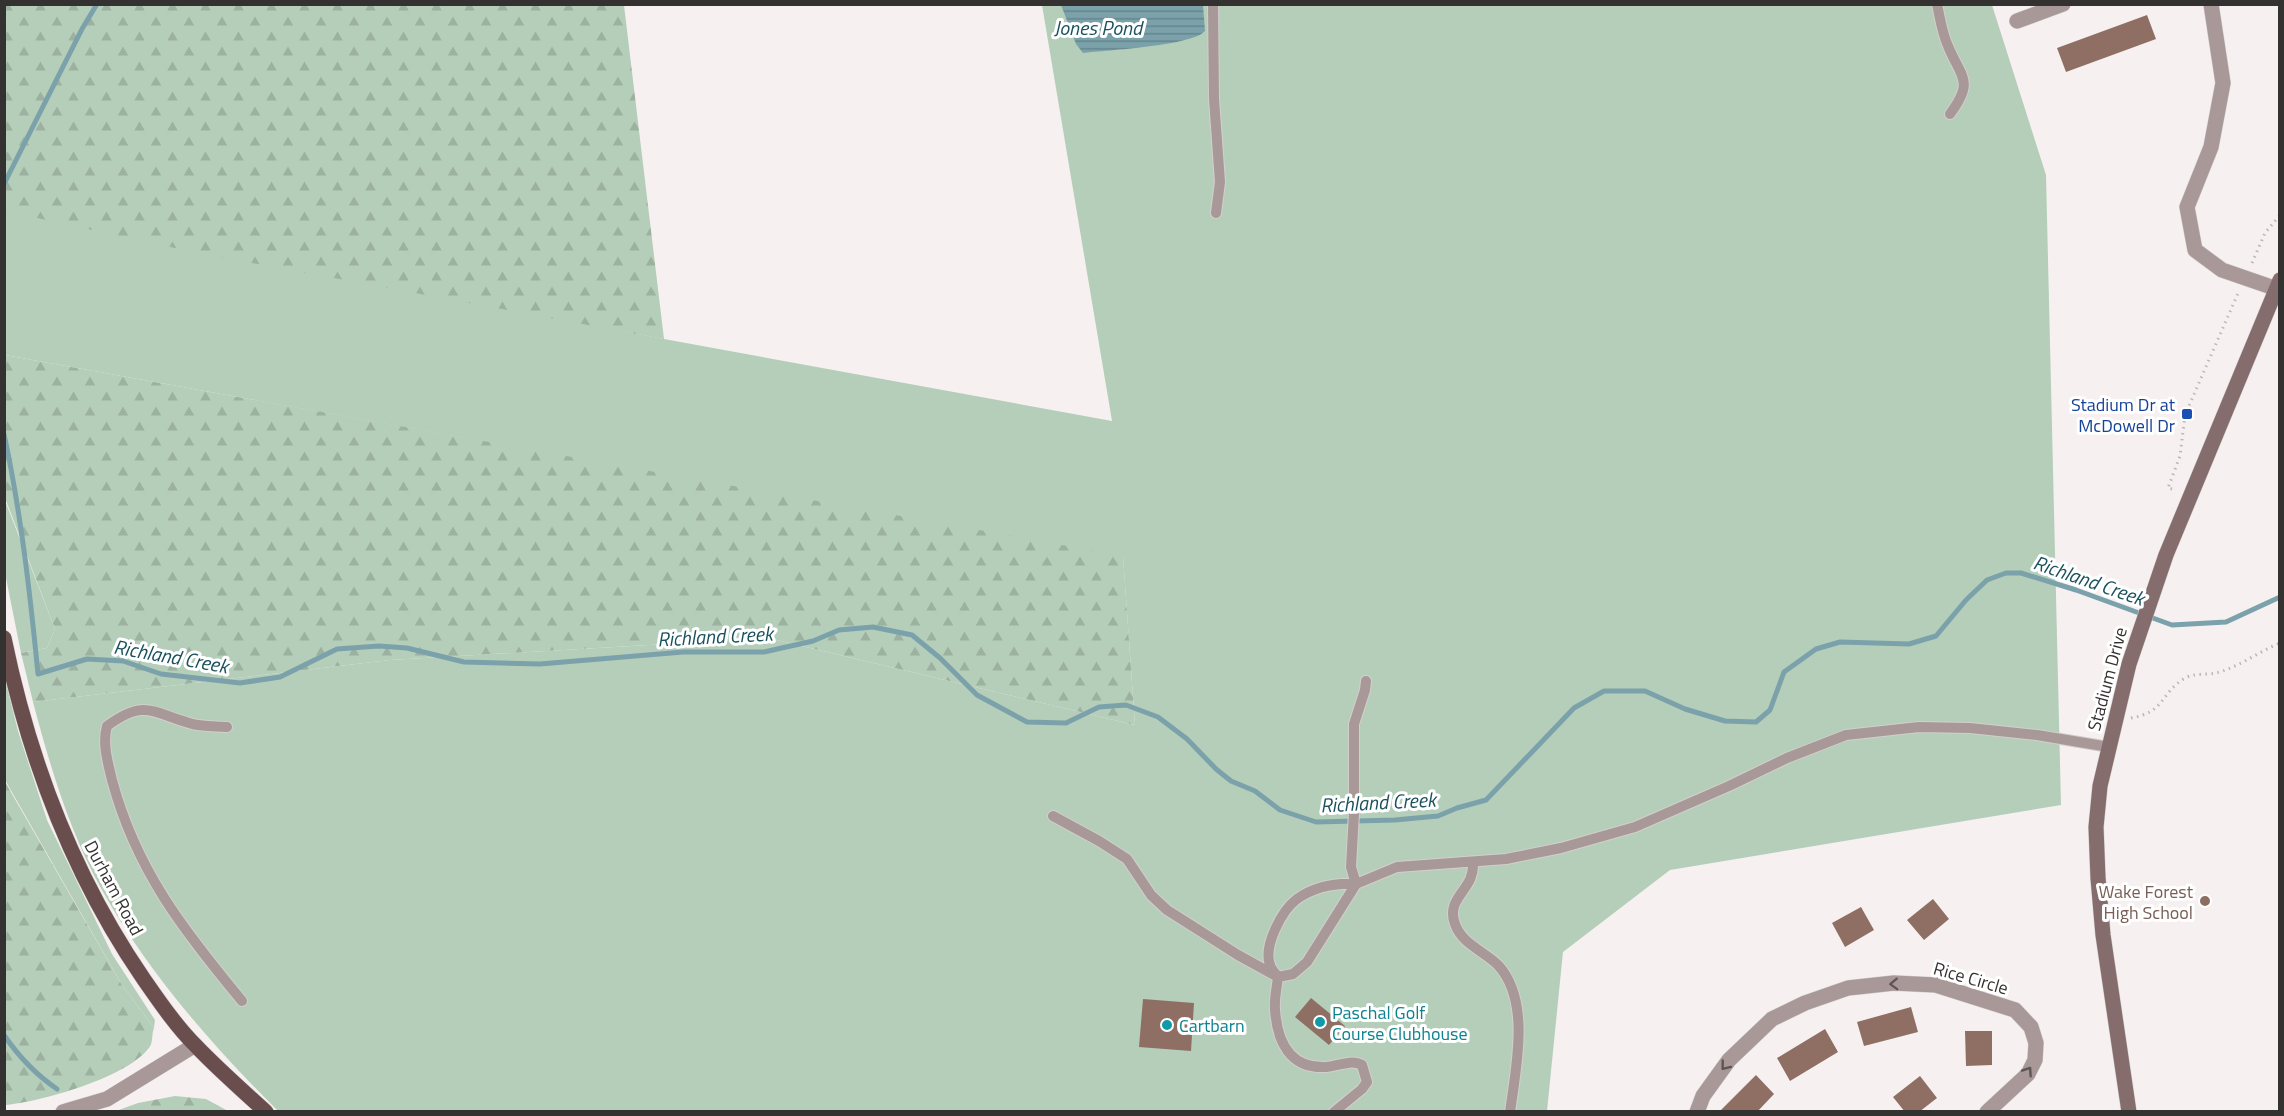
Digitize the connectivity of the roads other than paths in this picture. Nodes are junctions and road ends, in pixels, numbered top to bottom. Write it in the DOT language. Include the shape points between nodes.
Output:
graph roads {
  1 [pos="1213,4"];
  2 [pos="1937,4"];
  3 [pos="2063,4"];
  4 [pos="2211,4"];
  5 [pos="2017,21"];
  6 [pos="1950,114"];
  7 [pos="1216,213"];
  8 [pos="2278,286"];
  9 [pos="4,638"];
  10 [pos="1366,681"];
  11 [pos="227,727"];
  12 [pos="2109,747"];
  13 [pos="1053,816"];
  14 [pos="1473,862"];
  15 [pos="1356,884"];
  16 [pos="1278,977"];
  17 [pos="242,1001"];
  18 [pos="195,1045"];
  19 [pos="63,1112"];
  20 [pos="266,1112"];
  21 [pos="1334,1112"];
  22 [pos="1510,1112"];
  23 [pos="1696,1112"];
  24 [pos="1987,1112"];
  25 [pos="2129,1112"];
  1 -- 7 [label="lane" via="1220,182"];
  2 -- 6 [label="lane" via="1947,45 1963,74 1965,89"];
  3 -- 5 [label="street"];
  4 -- 8 [label="street" via="2223,83 2211,147 2187,207 2195,250 2222,270"];
  8 -- 12 [label="street, Stadium Drive" via="2166,555 2129,664"];
  9 -- 18 [label="main road, Durham Road" via="37,763 63,831 128,955"];
  10 -- 15 [label="lane" via="1354,724 1351,867"];
  11 -- 17 [label="lane" via="197,725 140,709 107,726 105,744 116,794 149,877"];
  12 -- 14 [label="lane" via="1970,728 1919,727 1846,735 1635,827 1561,848"];
  12 -- 25 [label="street, Stadium Drive" via="2096,827 2098,868 2103,935"];
  13 -- 16 [label="lane" via="1127,859 1151,895 1167,910"];
  14 -- 15 [label="lane" via="1397,867"];
  14 -- 22 [label="lane" via="1474,874 1452,906 1453,913 1461,934 1496,964 1515,995 1517,1037"];
  15 -- 16 [label="lane" via="1307,962 1293,974"];
  15 -- 16 [label="lane" via="1339,883 1296,899 1280,920 1268,952"];
  16 -- 21 [label="lane" via="1275,1010 1290,1056 1306,1066 1357,1062 1366,1074 1367,1082 1362,1089"];
  18 -- 19 [label="street" via="107,1099"];
  18 -- 20 [label="main road, Durham Road"];
  24 -- 23 [label="street, Rice Circle, one-way" via="2028,1074 2036,1052 2031,1027 2015,1010 1959,992 1936,985 1894,983 1848,988 1773,1019 1729,1059"];
}
